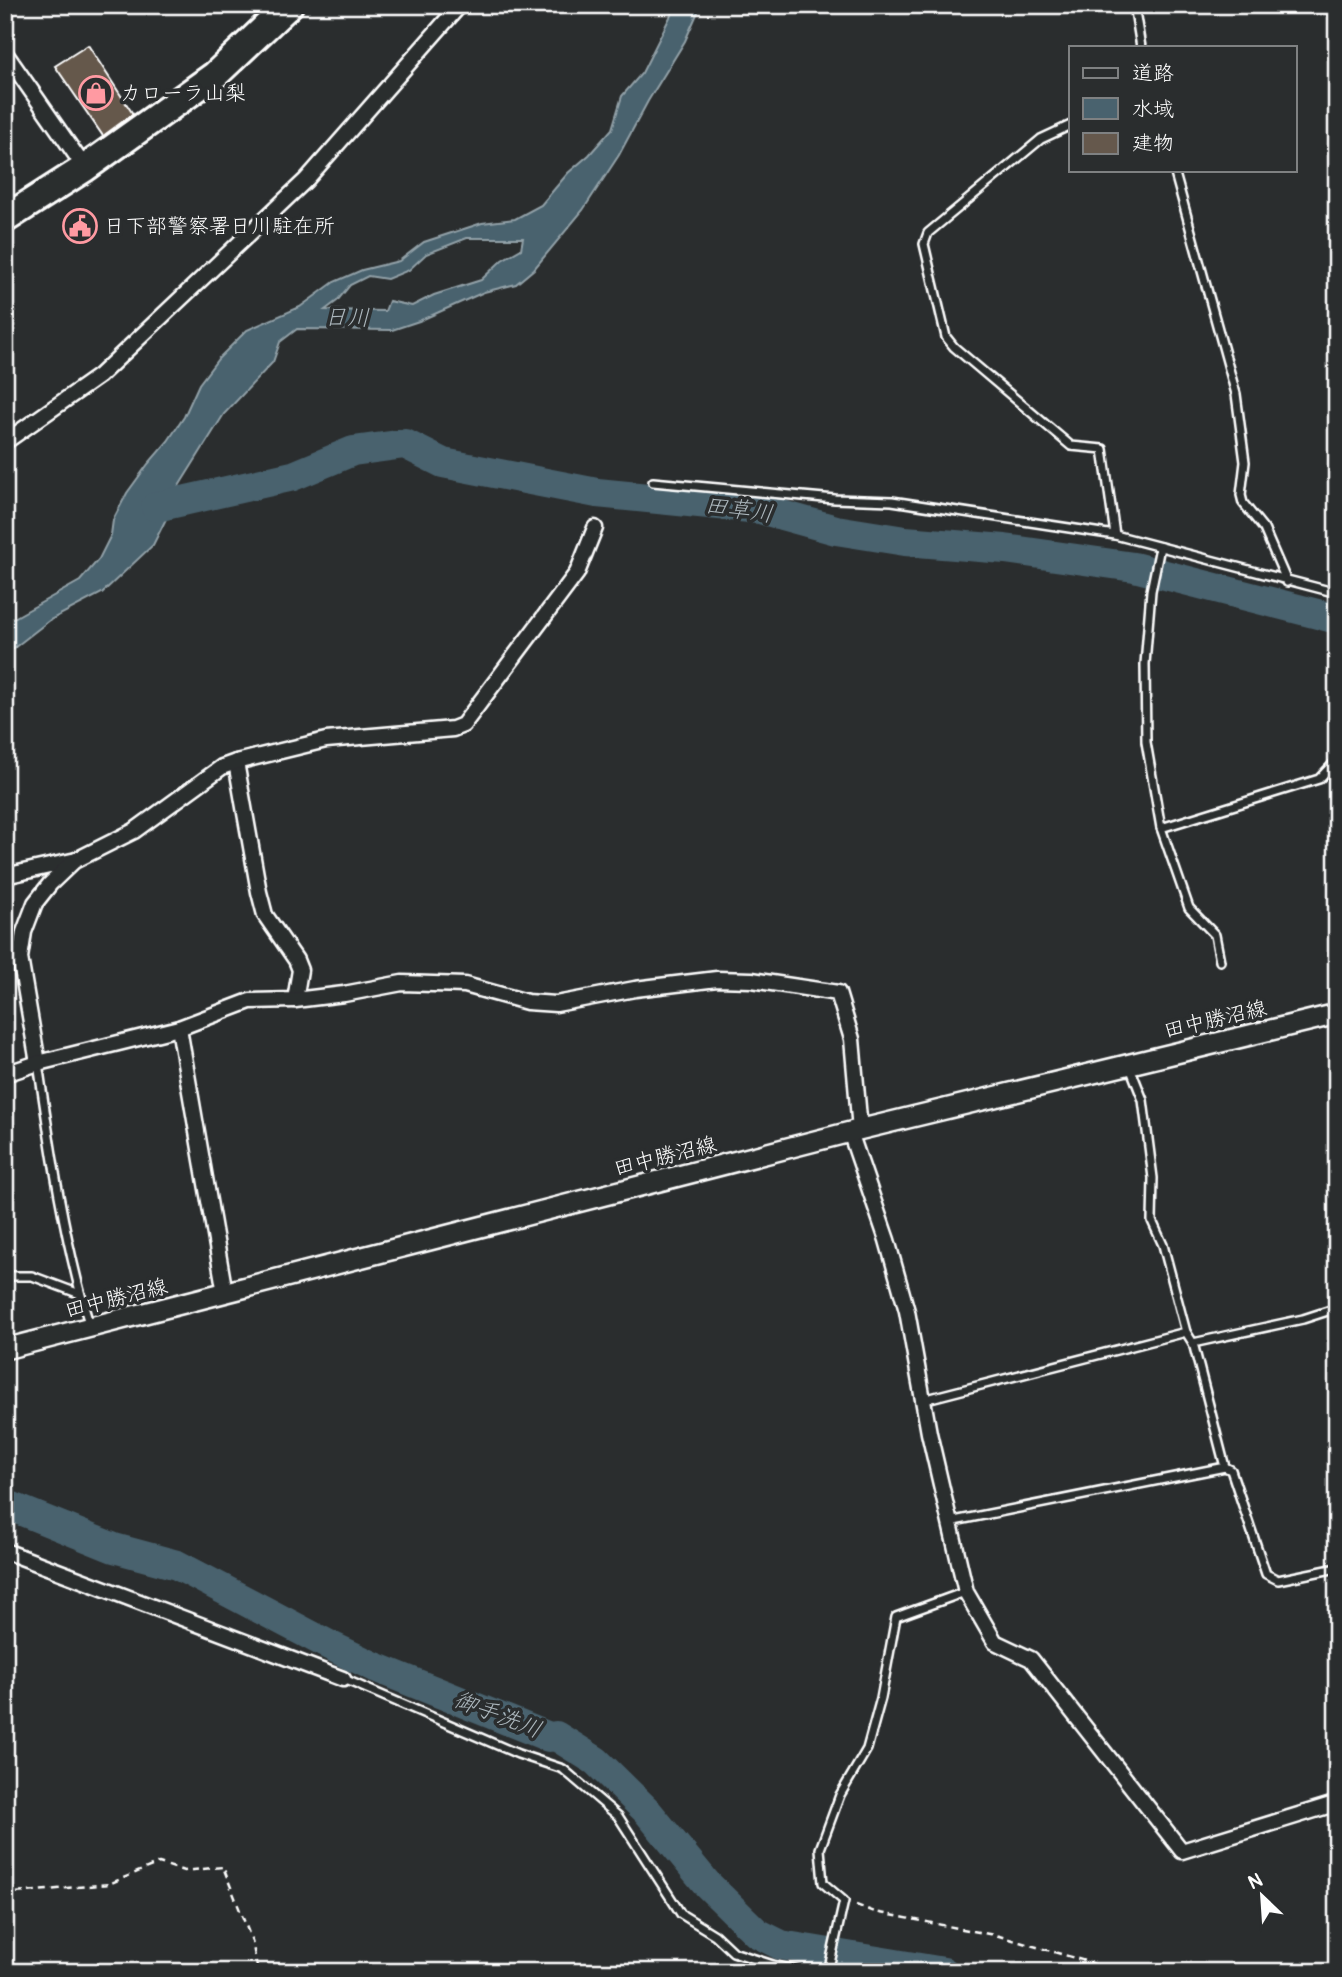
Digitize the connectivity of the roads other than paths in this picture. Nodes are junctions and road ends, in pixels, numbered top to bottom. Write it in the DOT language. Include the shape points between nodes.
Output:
graph roads {
  1 [pos="460,5"];
  2 [pos="1134,5"];
  3 [pos="286,7"];
  4 [pos="1141,46"];
  5 [pos="5,53"];
  6 [pos="1069,126"];
  7 [pos="85,168"];
  8 [pos="1175,172"];
  9 [pos="5,219"];
  10 [pos="5,442"];
  11 [pos="653,482"];
  12 [pos="595,528"];
  13 [pos="1115,535"];
  14 [pos="1159,550"];
  15 [pos="1287,582"];
  16 [pos="1337,593"];
  17 [pos="1337,760"];
  18 [pos="236,762"];
  19 [pos="1161,828"];
  20 [pos="74,861"];
  21 [pos="5,876"];
  22 [pos="1220,961"];
  23 [pos="295,1000"];
  24 [pos="1337,1014"];
  25 [pos="179,1028"];
  26 [pos="38,1063"];
  27 [pos="1128,1063"];
  28 [pos="5,1073"];
  29 [pos="855,1131"];
  30 [pos="5,1276"];
  31 [pos="225,1293"];
  32 [pos="80,1294"];
  33 [pos="1337,1308"];
  34 [pos="90,1328"];
  35 [pos="1186,1332"];
  36 [pos="1193,1343"];
  37 [pos="5,1349"];
  38 [pos="923,1399"];
  39 [pos="1225,1467"];
  40 [pos="949,1522"];
  41 [pos="5,1551"];
  42 [pos="1337,1568"];
  43 [pos="966,1591"];
  44 [pos="343,1679"];
  45 [pos="1337,1812"];
  46 [pos="828,1971"];
  47 [pos="804,1972"];
  1 -- 10 [label="street" via="296,189 99,376"];
  2 -- 4 [label="lane"];
  3 -- 7 [label="highway" via="215,75"];
  5 -- 7 [label="street"];
  6 -- 13 [label="lane" via="1041,139 928,233 924,244 946,337 954,347 1072,446 1103,449"];
  7 -- 9 [label="highway"];
  8 -- 15 [label="lane" via="1236,394 1245,462 1243,503 1264,530"];
  11 -- 13 [label="lane" via="892,501"];
  12 -- 18 [label="street" via="577,573 463,725 326,740"];
  13 -- 14 [label="lane"];
  14 -- 15 [label="lane"];
  14 -- 19 [label="lane" via="1145,664 1146,742"];
  15 -- 16 [label="lane"];
  17 -- 19 [label="lane" via="1319,779"];
  18 -- 20 [label="street" via="222,767 134,831"];
  18 -- 23 [label="street" via="265,915 300,970"];
  19 -- 22 [label="lane" via="1189,908 1215,935"];
  20 -- 21 [label="street"];
  20 -- 26 [label="street" via="35,903 24,932 20,958"];
  23 -- 25 [label="street" via="250,1001"];
  23 -- 29 [label="street" via="402,983 465,985 527,1002 556,1004 717,979 838,993 852,1039"];
  24 -- 27 [label="main road, 田中勝沼線"];
  25 -- 26 [label="street"];
  25 -- 31 [label="street"];
  26 -- 28 [label="street"];
  26 -- 32 [label="lane" via="54,1173"];
  27 -- 29 [label="main road, 田中勝沼線"];
  27 -- 35 [label="lane" via="1143,1100 1153,1178 1152,1221"];
  29 -- 31 [label="main road, 田中勝沼線"];
  29 -- 38 [label="street" via="907,1311"];
  30 -- 32 [label="lane" via="32,1276"];
  31 -- 34 [label="main road, 田中勝沼線"];
  32 -- 34 [label="lane"];
  33 -- 36 [label="lane"];
  34 -- 37 [label="main road, 田中勝沼線"];
  35 -- 36 [label="lane"];
  35 -- 38 [label="lane"];
  36 -- 39 [label="lane"];
  38 -- 40 [label="street"];
  39 -- 40 [label="lane"];
  39 -- 42 [label="lane" via="1231,1470 1266,1574 1278,1580"];
  40 -- 43 [label="street"];
  41 -- 44 [label="street"];
  43 -- 45 [label="street" via="995,1642 1031,1659 1182,1851 1331,1805"];
  43 -- 46 [label="lane" via="896,1617 867,1749 840,1796 821,1849 823,1883 844,1901"];
  44 -- 47 [label="lane" via="563,1769 618,1816 681,1914 733,1952"];
}
